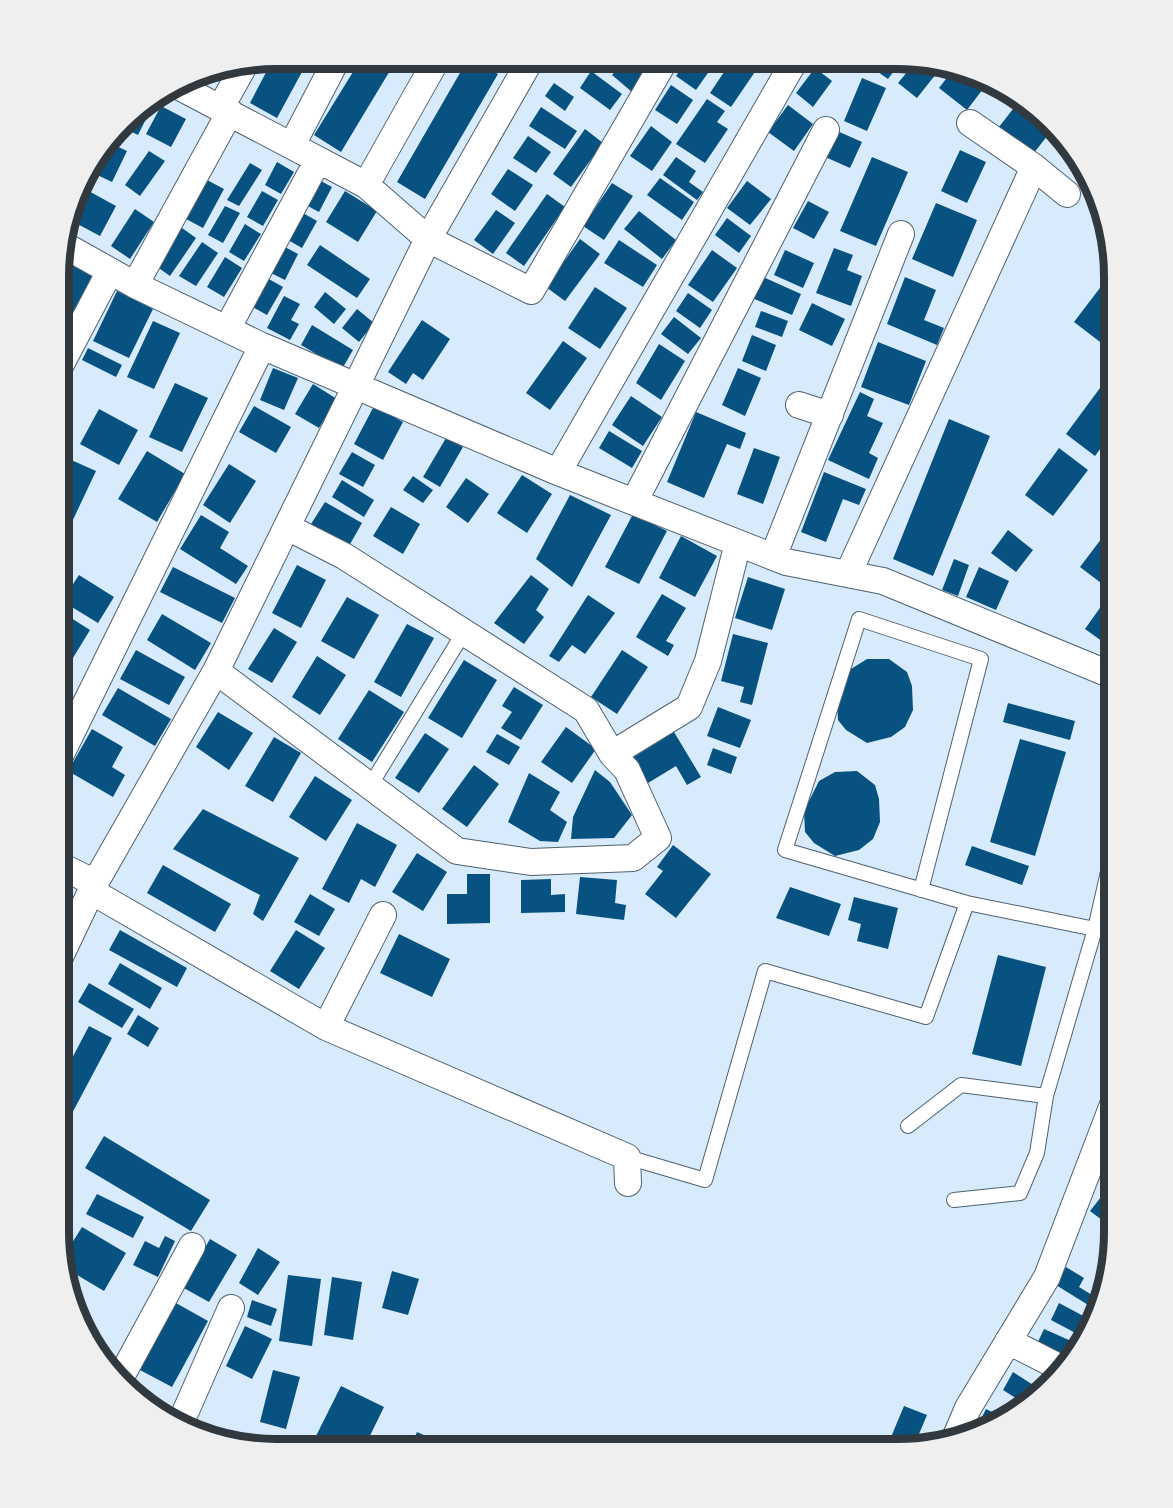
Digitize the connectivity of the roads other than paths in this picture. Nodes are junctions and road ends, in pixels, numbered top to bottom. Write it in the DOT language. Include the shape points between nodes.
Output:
graph roads {
  1 [pos="332,69"];
  2 [pos="431,69"];
  3 [pos="520,69"];
  4 [pos="660,69"];
  5 [pos="790,69"];
  6 [pos="241,72"];
  7 [pos="185,89"];
  8 [pos="226,109"];
  9 [pos="970,123"];
  10 [pos="826,130"];
  11 [pos="292,145"];
  12 [pos="318,160"];
  13 [pos="1034,167"];
  14 [pos="366,185"];
  15 [pos="1067,194"];
  16 [pos="901,234"];
  17 [pos="428,239"];
  18 [pos="71,249"];
  19 [pos="110,271"];
  20 [pos="135,285"];
  21 [pos="227,329"];
  22 [pos="262,346"];
  23 [pos="69,349"];
  24 [pos="355,386"];
  25 [pos="799,405"];
  26 [pos="830,415"];
  27 [pos="558,472"];
  28 [pos="634,502"];
  29 [pos="287,527"];
  30 [pos="738,543"];
  31 [pos="773,557"];
  32 [pos="848,574"];
  33 [pos="464,632"];
  34 [pos="216,671"];
  35 [pos="1104,672"];
  36 [pos="69,738"];
  37 [pos="612,754"];
  38 [pos="370,786"];
  39 [pos="69,871"];
  40 [pos="93,887"];
  41 [pos="1104,889"];
  42 [pos="921,890"];
  43 [pos="967,903"];
  44 [pos="383,915"];
  45 [pos="1095,929"];
  46 [pos="69,937"];
  47 [pos="326,1027"];
  48 [pos="1046,1096"];
  49 [pos="908,1126"];
  50 [pos="1104,1128"];
  51 [pos="627,1157"];
  52 [pos="628,1183"];
  53 [pos="954,1200"];
  54 [pos="192,1246"];
  55 [pos="231,1308"];
  56 [pos="1008,1341"];
  57 [pos="1055,1365"];
  58 [pos="124,1371"];
  59 [pos="183,1416"];
  60 [pos="959,1429"];
  1 -- 11 [label="street"];
  2 -- 14 [label="street"];
  3 -- 17 [label="street"];
  4 -- 17 [label="street" via="531,291"];
  5 -- 27 [label="street"];
  6 -- 8 [label="street"];
  7 -- 8 [label="street"];
  8 -- 11 [label="street"];
  8 -- 20 [label="street"];
  9 -- 13 [label="street"];
  10 -- 28 [label="street"];
  11 -- 12 [label="street"];
  12 -- 14 [label="street"];
  12 -- 21 [label="street"];
  13 -- 15 [label="street"];
  13 -- 32 [label="street"];
  14 -- 17 [label="street"];
  16 -- 26 [label="street" via="878,260"];
  17 -- 24 [label="street"];
  18 -- 19 [label="street"];
  19 -- 20 [label="street"];
  19 -- 23 [label="street"];
  20 -- 21 [label="street"];
  21 -- 22 [label="street"];
  22 -- 24 [label="street"];
  22 -- 36 [label="street"];
  24 -- 27 [label="street"];
  24 -- 29 [label="street"];
  25 -- 26 [label="street"];
  26 -- 31 [label="street"];
  27 -- 28 [label="street"];
  28 -- 30 [label="street"];
  29 -- 33 [label="street" via="344,556"];
  29 -- 34 [label="street"];
  30 -- 31 [label="street"];
  30 -- 37 [label="street" via="708,661 689,707"];
  31 -- 32 [label="street"];
  32 -- 35 [label="street" via="883,581"];
  33 -- 37 [label="street" via="586,710"];
  33 -- 38 [label="lane"];
  34 -- 38 [label="street"];
  34 -- 40 [label="street"];
  37 -- 38 [label="street" via="627,770 658,838 633,858 531,862 457,851"];
  39 -- 40 [label="street"];
  40 -- 46 [label="street"];
  40 -- 47 [label="street"];
  41 -- 45 [label="lane"];
  42 -- 42 [label="lane" via="785,850 859,619 981,659"];
  42 -- 43 [label="lane"];
  43 -- 45 [label="lane"];
  43 -- 51 [label="lane" via="926,1017 765,971 705,1180"];
  44 -- 47 [label="street"];
  45 -- 48 [label="lane"];
  47 -- 51 [label="street"];
  48 -- 49 [label="lane" via="961,1085"];
  48 -- 53 [label="lane" via="1037,1153 1020,1193"];
  50 -- 56 [label="street" via="1047,1277"];
  51 -- 52 [label="street"];
  54 -- 58 [label="street"];
  55 -- 59 [label="street"];
  56 -- 57 [label="street"];
  56 -- 60 [label="street"];
}
